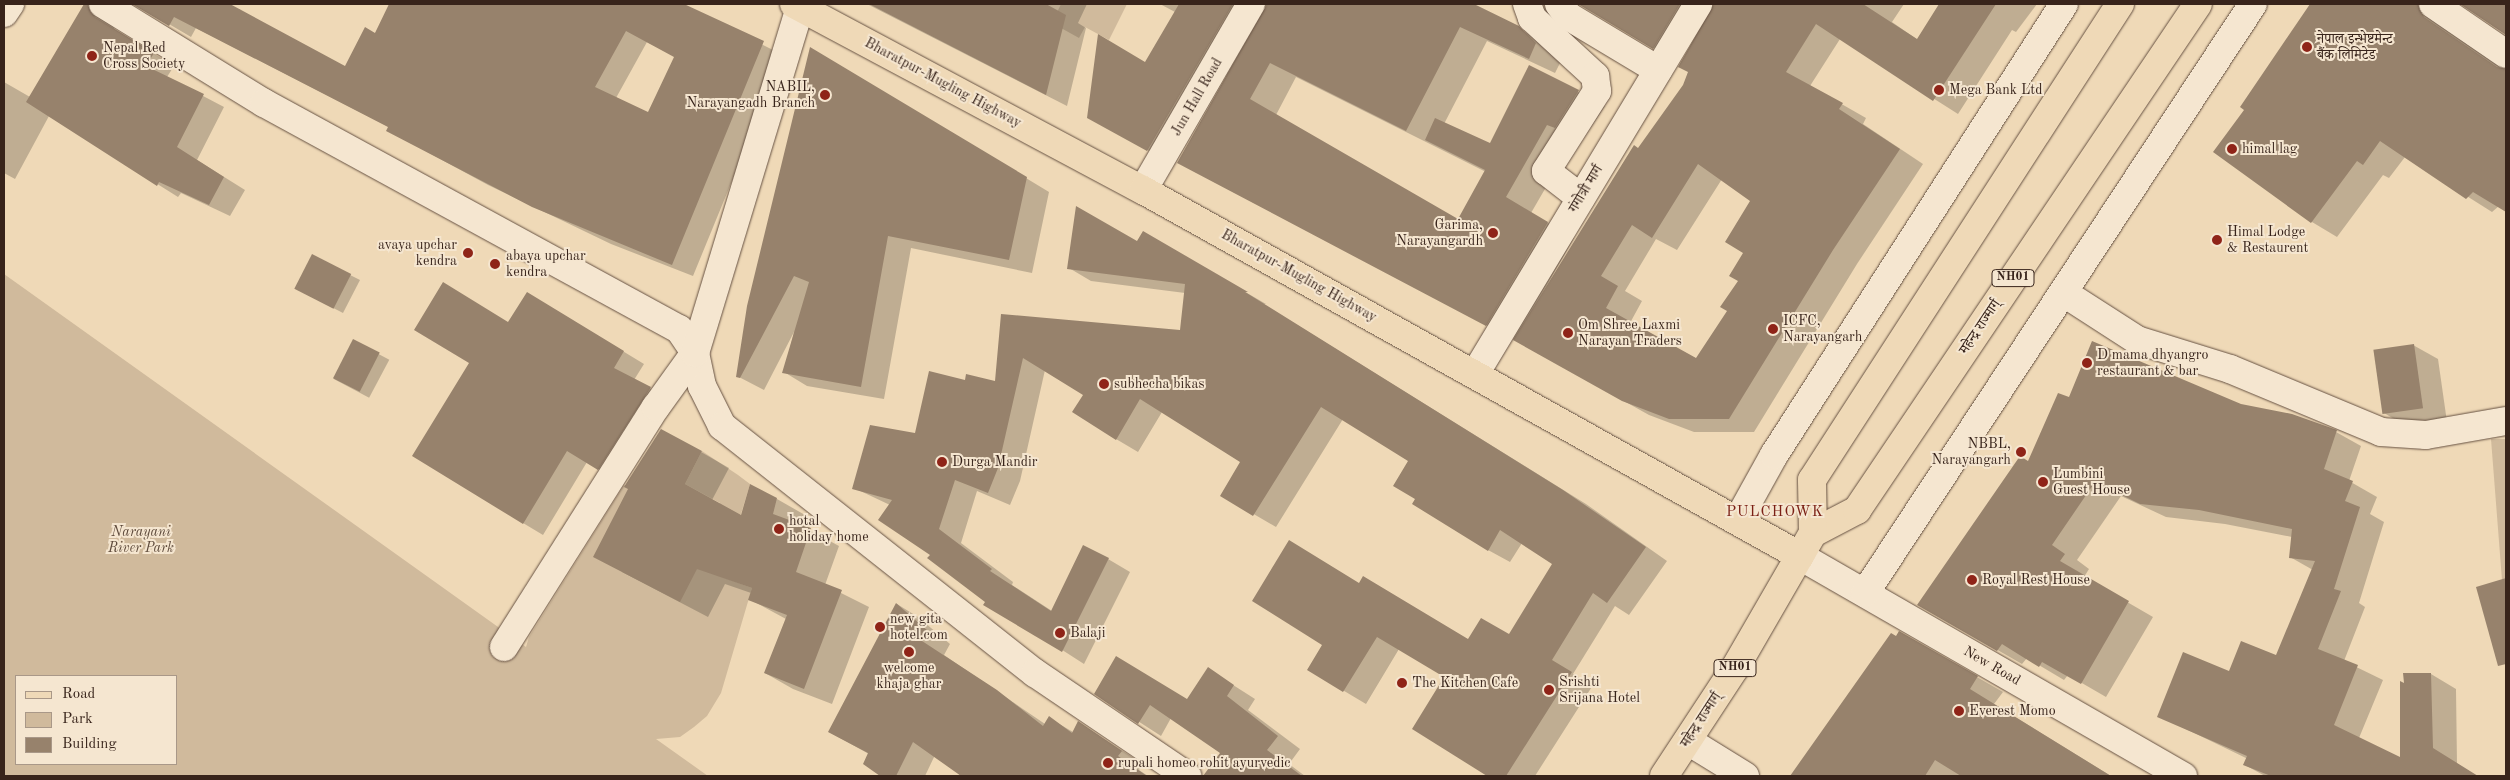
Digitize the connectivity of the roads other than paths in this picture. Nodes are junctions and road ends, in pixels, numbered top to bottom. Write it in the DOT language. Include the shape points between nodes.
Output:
graph roads {
  1 [pos="10,4"];
  2 [pos="103,4"];
  3 [pos="1251,4"];
  4 [pos="1527,4"];
  5 [pos="1560,4"];
  6 [pos="1698,4"];
  7 [pos="2064,4"];
  8 [pos="2120,4"];
  9 [pos="2198,4"];
  10 [pos="2253,4"];
  11 [pos="2433,4"];
  12 [pos="798,5"];
  13 [pos="4,13"];
  14 [pos="2506,54"];
  15 [pos="1658,70"];
  16 [pos="1143,190"];
  17 [pos="1581,198"];
  18 [pos="2064,294"];
  19 [pos="695,353"];
  20 [pos="1475,374"];
  21 [pos="2506,420"];
  22 [pos="1738,520"];
  23 [pos="1806,545"];
  24 [pos="1865,593"];
  25 [pos="504,647"];
  26 [pos="1688,740"];
  27 [pos="1187,776"];
  28 [pos="1664,776"];
  29 [pos="1745,776"];
  30 [pos="2183,776"];
  1 -- 13 [label="street"];
  2 -- 19 [label="street" via="264,103 649,310 679,329"];
  3 -- 16 [label="street, Jun Hall Road"];
  4 -- 17 [label="street" via="1532,18 1595,76 1597,91 1546,171"];
  5 -- 15 [label="street" via="1568,16"];
  6 -- 15 [label="street, गंगोत्री मार्ग"];
  7 -- 22 [label="street" via="1774,455"];
  8 -- 23 [label="main road, महेन्द्र राज्मार्ग् / NH01" via="1812,480"];
  9 -- 23 [label="main road, महेन्द्र राज्मार्ग् / NH01" via="1857,510"];
  10 -- 18 [label="street"];
  11 -- 14 [label="street"];
  12 -- 16 [label="main road, Bharatpur-Mugling Highway"];
  12 -- 19 [label="street"];
  15 -- 17 [label="street, गंगोत्री मार्ग"];
  16 -- 20 [label="main road, Bharatpur-Mugling Highway"];
  17 -- 20 [label="street, गंगोत्री मार्ग"];
  18 -- 21 [label="street" via="2137,340 2230,369 2381,432 2426,436"];
  18 -- 24 [label="street"];
  19 -- 25 [label="street" via="656,406"];
  19 -- 27 [label="street" via="702,386 722,426 1035,673"];
  20 -- 22 [label="main road, Bharatpur-Mugling Highway"];
  22 -- 23 [label="main road, Bharatpur-Mugling Highway"];
  23 -- 24 [label="street, New Road"];
  23 -- 26 [label="main road, महेन्द्र राज्मार्ग् / NH01" via="1736,668"];
  24 -- 30 [label="street, New Road"];
  26 -- 28 [label="main road, महेन्द्र राज्मार्ग् / NH01"];
  26 -- 29 [label="street"];
}
